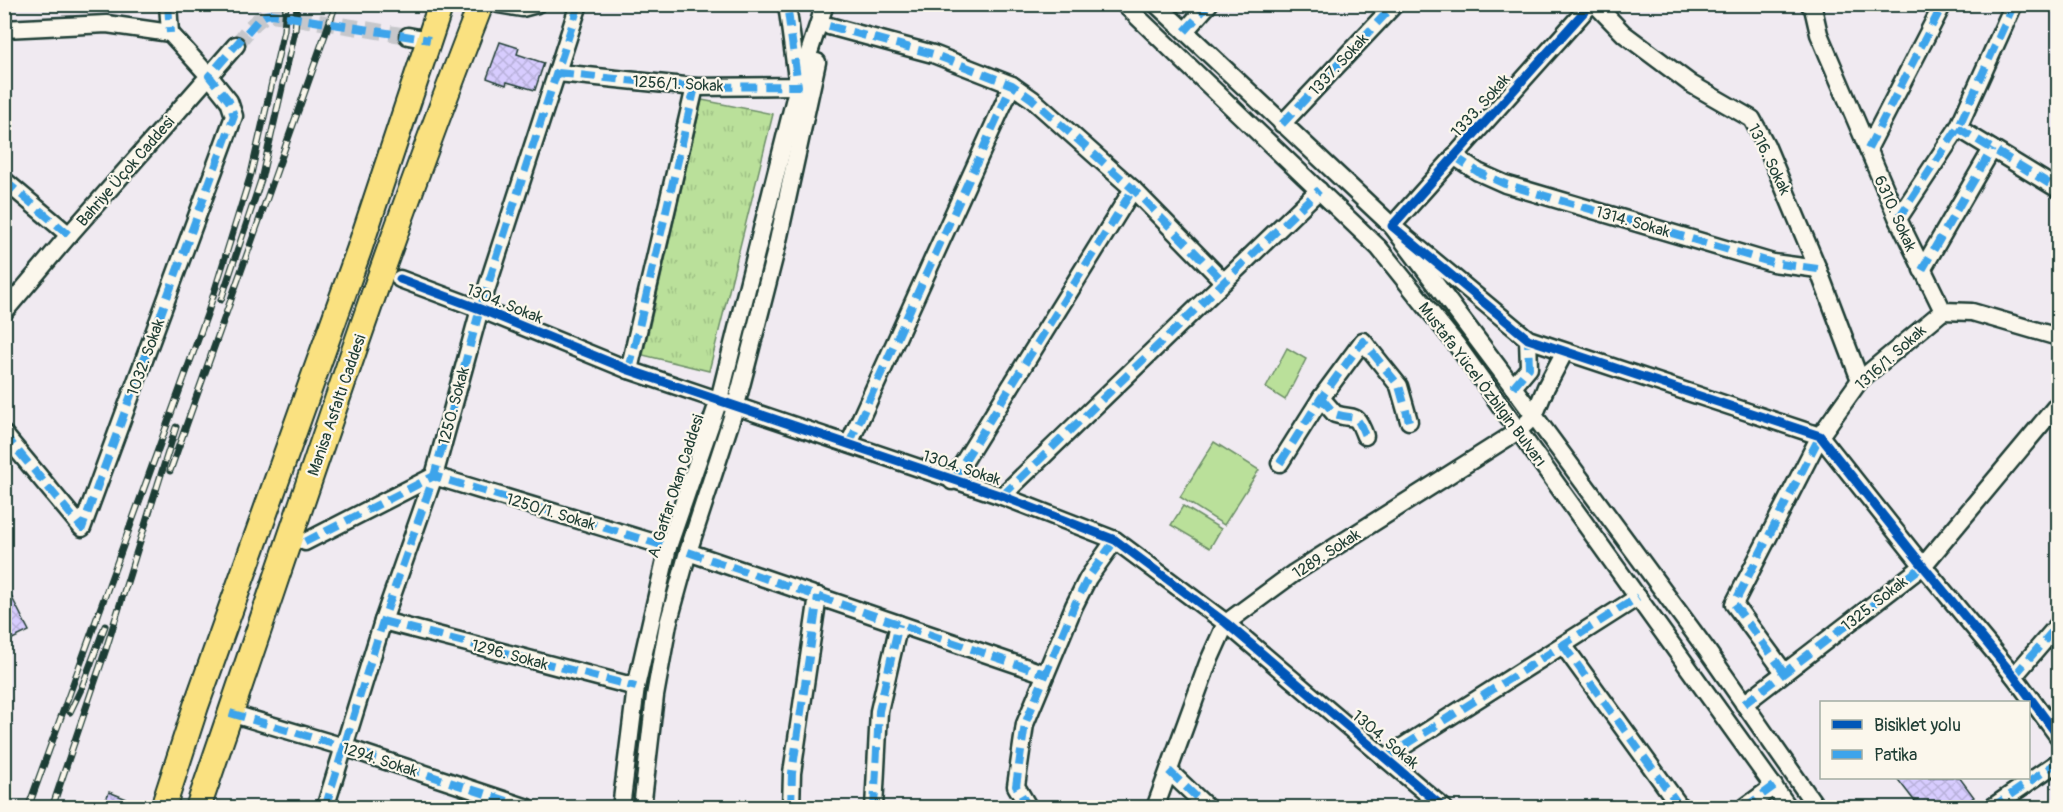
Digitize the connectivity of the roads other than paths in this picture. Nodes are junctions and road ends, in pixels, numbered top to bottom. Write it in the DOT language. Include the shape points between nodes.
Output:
graph roads {
  1 [pos="168,4"];
  2 [pos="441,4"];
  3 [pos="481,4"];
  4 [pos="498,4"];
  5 [pos="537,4"];
  6 [pos="579,4"];
  7 [pos="787,4"];
  8 [pos="825,4"];
  9 [pos="836,4"];
  10 [pos="1124,4"];
  11 [pos="1156,4"];
  12 [pos="1209,4"];
  13 [pos="1395,4"];
  14 [pos="1591,4"];
  15 [pos="1595,4"];
  16 [pos="1809,4"];
  17 [pos="1942,4"];
  18 [pos="2014,4"];
  19 [pos="829,26"];
  20 [pos="4,29"];
  21 [pos="1185,31"];
  22 [pos="170,33"];
  23 [pos="236,45"];
  24 [pos="558,73"];
  25 [pos="209,76"];
  26 [pos="1012,85"];
  27 [pos="798,86"];
  28 [pos="694,87"];
  29 [pos="1282,124"];
  30 [pos="1958,129"];
  31 [pos="1868,149"];
  32 [pos="1992,149"];
  33 [pos="1454,156"];
  34 [pos="4,180"];
  35 [pos="1133,189"];
  36 [pos="2058,189"];
  37 [pos="1319,190"];
  38 [pos="1898,219"];
  39 [pos="1392,226"];
  40 [pos="69,235"];
  41 [pos="1818,269"];
  42 [pos="1922,270"];
  43 [pos="400,279"];
  44 [pos="1223,281"];
  45 [pos="480,309"];
  46 [pos="1943,311"];
  47 [pos="4,312"];
  48 [pos="2058,337"];
  49 [pos="1528,339"];
  50 [pos="1564,353"];
  51 [pos="629,370"];
  52 [pos="1860,380"];
  53 [pos="1514,387"];
  54 [pos="1321,398"];
  55 [pos="719,400"];
  56 [pos="2058,404"];
  57 [pos="736,405"];
  58 [pos="1534,416"];
  59 [pos="1409,421"];
  60 [pos="1518,431"];
  61 [pos="4,434"];
  62 [pos="1365,436"];
  63 [pos="1820,436"];
  64 [pos="849,444"];
  65 [pos="1280,463"];
  66 [pos="434,476"];
  67 [pos="952,481"];
  68 [pos="1002,496"];
  69 [pos="1115,540"];
  70 [pos="305,542"];
  71 [pos="668,547"];
  72 [pos="688,552"];
  73 [pos="1923,566"];
  74 [pos="818,596"];
  75 [pos="1638,597"];
  76 [pos="383,621"];
  77 [pos="1226,623"];
  78 [pos="899,624"];
  79 [pos="2058,625"];
  80 [pos="1563,645"];
  81 [pos="1785,672"];
  82 [pos="1045,674"];
  83 [pos="2014,676"];
  84 [pos="636,687"];
  85 [pos="1744,704"];
  86 [pos="230,713"];
  87 [pos="2058,736"];
  88 [pos="344,747"];
  89 [pos="1385,758"];
  90 [pos="2058,762"];
  91 [pos="1169,771"];
  92 [pos="1774,786"];
  93 [pos="163,807"];
  94 [pos="198,807"];
  95 [pos="325,807"];
  96 [pos="528,807"];
  97 [pos="621,807"];
  98 [pos="642,807"];
  99 [pos="791,807"];
  100 [pos="874,807"];
  101 [pos="1029,807"];
  102 [pos="1155,807"];
  103 [pos="1208,807"];
  104 [pos="1444,807"];
  105 [pos="1681,807"];
  106 [pos="1744,807"];
  107 [pos="1789,807"];
  108 [pos="1817,807"];
  109 [pos="1991,807"];
  1 -- 22 [label="street"];
  2 -- 93 [label="highway, Manisa Asfaltı Caddesi" via="419,38 359,250"];
  3 -- 86 [label="highway, Manisa Asfaltı Caddesi" via="380,272"];
  4 -- 5 [label="street" via="522,8"];
  6 -- 24 [label="street, 1250. Sokak"];
  7 -- 27 [label="street"];
  8 -- 27 [label="street, A. Gaffar Okan Caddesi"];
  9 -- 19 [label="street, A. Gaffar Okan Caddesi"];
  10 -- 37 [label="street, Mustafa Yücel Özbilgin Bulvarı"];
  11 -- 21 [label="street, Mustafa Yücel Özbilgin Bulvarı"];
  12 -- 21 [label="street"];
  13 -- 29 [label="street, 1337. Sokak"];
  14 -- 33 [label="street, 1333. Sokak"];
  15 -- 41 [label="street, 1316. Sokak" via="1624,34 1691,84 1752,119"];
  16 -- 31 [label="street, 6310. Sokak"];
  17 -- 31 [label="street"];
  18 -- 30 [label="street"];
  19 -- 26 [label="street" via="933,54"];
  19 -- 57 [label="street, A. Gaffar Okan Caddesi" via="813,73 776,250"];
  20 -- 22 [label="street" via="107,24"];
  21 -- 29 [label="street, Mustafa Yücel Özbilgin Bulvarı"];
  22 -- 25 [label="street"];
  23 -- 25 [label="street, Bahriye Üçok Caddesi"];
  24 -- 28 [label="street, 1256/1. Sokak"];
  24 -- 45 [label="street, 1250. Sokak"];
  25 -- 40 [label="street, Bahriye Üçok Caddesi"];
  25 -- 61 [label="street, 1032. Sokak" via="229,101 234,116 82,528"];
  26 -- 35 [label="street"];
  26 -- 64 [label="street"];
  27 -- 28 [label="street, 1256/1. Sokak"];
  27 -- 55 [label="street, A. Gaffar Okan Caddesi"];
  28 -- 51 [label="street"];
  29 -- 39 [label="street, Mustafa Yücel Özbilgin Bulvarı"];
  30 -- 32 [label="street"];
  30 -- 38 [label="street"];
  31 -- 38 [label="street, 6310. Sokak"];
  32 -- 36 [label="street"];
  32 -- 42 [label="street"];
  33 -- 39 [label="street, 1333. Sokak"];
  33 -- 41 [label="street, 1314. Sokak" via="1505,184 1773,263"];
  34 -- 40 [label="street"];
  35 -- 44 [label="street"];
  35 -- 67 [label="street"];
  37 -- 44 [label="street"];
  37 -- 60 [label="street, Mustafa Yücel Özbilgin Bulvarı" via="1379,248 1456,344"];
  38 -- 42 [label="street, 6310. Sokak"];
  39 -- 49 [label="street"];
  39 -- 53 [label="street, Mustafa Yücel Özbilgin Bulvarı"];
  40 -- 47 [label="street, Bahriye Üçok Caddesi"];
  41 -- 52 [label="street, 1316. Sokak"];
  42 -- 46 [label="street, 6310. Sokak"];
  43 -- 45 [label="street, 1304. Sokak"];
  44 -- 68 [label="street"];
  45 -- 51 [label="street, 1304. Sokak"];
  45 -- 66 [label="street, 1250. Sokak"];
  46 -- 48 [label="street" via="1972,312"];
  46 -- 52 [label="street, 1316/1. Sokak"];
  49 -- 50 [label="street"];
  49 -- 53 [label="street" via="1529,368"];
  50 -- 58 [label="street, 1289. Sokak"];
  50 -- 63 [label="street"];
  51 -- 55 [label="street, 1304. Sokak"];
  52 -- 63 [label="street, 1316/1. Sokak"];
  53 -- 58 [label="street, Mustafa Yücel Özbilgin Bulvarı"];
  54 -- 59 [label="street" via="1364,341 1399,386"];
  54 -- 62 [label="street" via="1335,414 1357,418"];
  54 -- 65 [label="street"];
  55 -- 57 [label="street, 1304. Sokak"];
  55 -- 71 [label="street, A. Gaffar Okan Caddesi"];
  56 -- 73 [label="street, 1325. Sokak"];
  57 -- 64 [label="street, 1304. Sokak"];
  57 -- 72 [label="street, A. Gaffar Okan Caddesi"];
  58 -- 60 [label="street, 1289. Sokak"];
  58 -- 85 [label="street, Mustafa Yücel Özbilgin Bulvarı"];
  60 -- 75 [label="street, Mustafa Yücel Özbilgin Bulvarı"];
  60 -- 77 [label="street, 1289. Sokak" via="1294,573"];
  63 -- 73 [label="street"];
  63 -- 81 [label="street" via="1734,604"];
  64 -- 67 [label="street, 1304. Sokak"];
  66 -- 70 [label="street"];
  66 -- 71 [label="street, 1250/1. Sokak"];
  66 -- 76 [label="street, 1250. Sokak"];
  67 -- 68 [label="street, 1304. Sokak"];
  68 -- 69 [label="street, 1304. Sokak"];
  69 -- 77 [label="street, 1304. Sokak"];
  69 -- 82 [label="street" via="1088,578"];
  71 -- 84 [label="street, A. Gaffar Okan Caddesi"];
  72 -- 74 [label="street"];
  72 -- 98 [label="street, A. Gaffar Okan Caddesi" via="668,624 655,696"];
  73 -- 81 [label="street, 1325. Sokak"];
  73 -- 83 [label="street"];
  74 -- 78 [label="street"];
  74 -- 99 [label="street" via="792,773"];
  75 -- 80 [label="street"];
  75 -- 92 [label="street, Mustafa Yücel Özbilgin Bulvarı"];
  76 -- 84 [label="street, 1296. Sokak"];
  76 -- 88 [label="street, 1250. Sokak"];
  77 -- 89 [label="street, 1304. Sokak"];
  77 -- 91 [label="street"];
  78 -- 82 [label="street"];
  78 -- 100 [label="street" via="879,711"];
  79 -- 83 [label="street"];
  80 -- 89 [label="street"];
  80 -- 105 [label="street"];
  81 -- 85 [label="street, 1325. Sokak"];
  82 -- 101 [label="street" via="1025,724 1016,786"];
  83 -- 87 [label="street"];
  84 -- 97 [label="street, A. Gaffar Okan Caddesi"];
  85 -- 108 [label="street, Mustafa Yücel Özbilgin Bulvarı"];
  86 -- 88 [label="street, 1294. Sokak"];
  86 -- 94 [label="highway, Manisa Asfaltı Caddesi"];
  88 -- 95 [label="street, 1250. Sokak"];
  88 -- 96 [label="street, 1294. Sokak"];
  89 -- 104 [label="street, 1304. Sokak"];
  90 -- 109 [label="street"];
  91 -- 102 [label="street"];
  91 -- 103 [label="street"];
  92 -- 106 [label="street"];
  92 -- 107 [label="street, Mustafa Yücel Özbilgin Bulvarı"];
}
